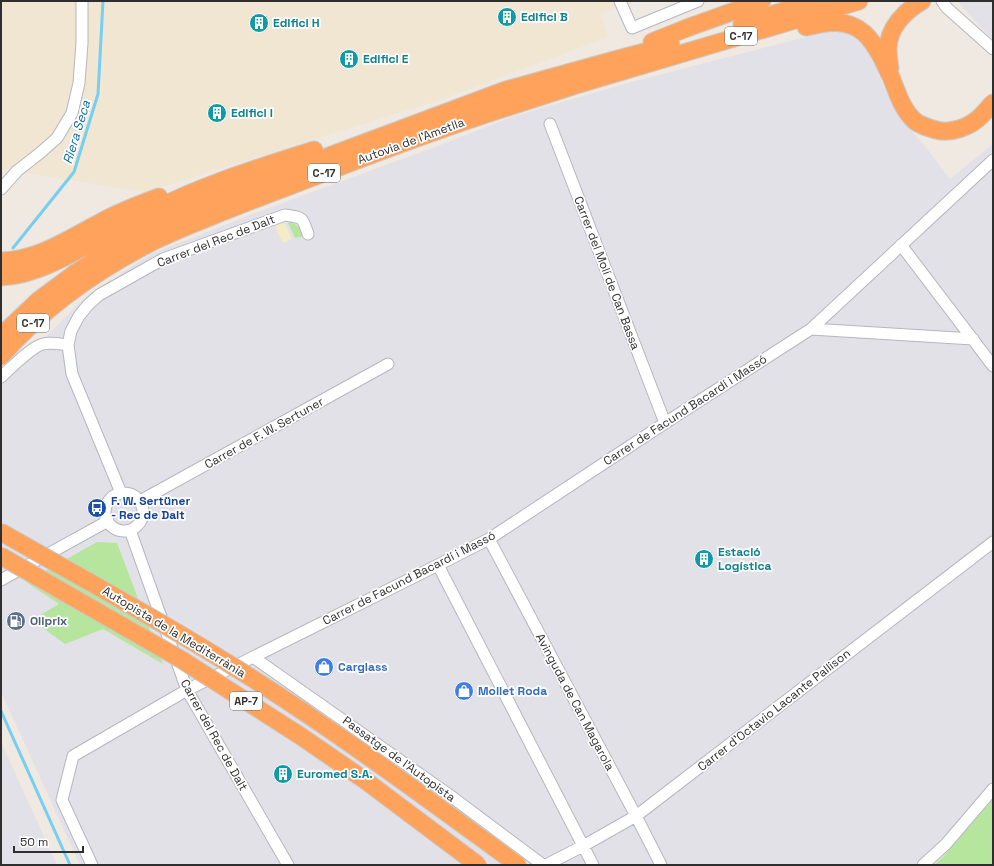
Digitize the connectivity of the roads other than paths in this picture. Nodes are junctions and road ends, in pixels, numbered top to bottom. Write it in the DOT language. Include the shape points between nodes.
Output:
graph roads {
  1 [pos="82,1"];
  2 [pos="620,1"];
  3 [pos="698,1"];
  4 [pos="762,1"];
  5 [pos="815,1"];
  6 [pos="859,1"];
  7 [pos="922,1"];
  8 [pos="945,4"];
  9 [pos="993,49"];
  10 [pos="621,65"];
  11 [pos="891,78"];
  12 [pos="506,90"];
  13 [pos="993,102"];
  14 [pos="550,124"];
  15 [pos="993,160"];
  16 [pos="1,189"];
  17 [pos="308,234"];
  18 [pos="901,245"];
  19 [pos="2,272"];
  20 [pos="69,294"];
  21 [pos="811,329"];
  22 [pos="1,336"];
  23 [pos="973,340"];
  24 [pos="68,345"];
  25 [pos="1,356"];
  26 [pos="388,364"];
  27 [pos="993,366"];
  28 [pos="1,369"];
  29 [pos="1,377"];
  30 [pos="665,423"];
  31 [pos="121,493"];
  32 [pos="140,501"];
  33 [pos="108,522"];
  34 [pos="130,530"];
  35 [pos="1,532"];
  36 [pos="489,539"];
  37 [pos="993,542"];
  38 [pos="1,556"];
  39 [pos="438,565"];
  40 [pos="1,580"];
  41 [pos="253,657"];
  42 [pos="187,690"];
  43 [pos="993,789"];
  44 [pos="636,816"];
  45 [pos="583,846"];
  46 [pos="92,865"];
  47 [pos="288,865"];
  48 [pos="478,865"];
  49 [pos="518,865"];
  50 [pos="543,865"];
  51 [pos="546,865"];
  52 [pos="593,865"];
  53 [pos="661,865"];
  54 [pos="923,865"];
  1 -- 16 [label="street" via="79,83 72,113 57,138 17,171"];
  2 -- 3 [label="street" via="632,28"];
  4 -- 10 [label="highway" via="631,51"];
  5 -- 10 [label="highway, Autovia de l'Ametlla / C-17" via="689,40"];
  6 -- 10 [label="highway, Autovia de l'Ametlla / C-17"];
  7 -- 11 [label="highway" via="904,14 892,31 888,48"];
  8 -- 9 [label="street"];
  10 -- 11 [label="highway" via="658,66 697,58 815,25 836,22 851,25 870,39"];
  10 -- 12 [label="highway, Autovia de l'Ametlla / C-17"];
  10 -- 20 [label="highway, Autovia de l'Ametlla / C-17" via="592,80 372,154 187,226 120,260"];
  11 -- 13 [label="highway" via="908,114 926,127 940,131 960,129 970,124"];
  12 -- 19 [label="highway" via="470,98 223,181 187,187 143,202 35,256 10,261"];
  12 -- 22 [label="highway, Autovia de l'Ametlla / C-17" via="254,184 145,231 110,250 62,283"];
  14 -- 30 [label="street, Carrer del Molí de Can Bassa"];
  15 -- 18 [label="street, Carrer de Facund Bacardí i Massó"];
  17 -- 24 [label="street, Carrer del Rec de Dalt" via="301,218 284,215 163,259 98,295 79,316 71,331"];
  18 -- 21 [label="street, Carrer de Facund Bacardí i Massó"];
  18 -- 23 [label="street"];
  20 -- 25 [label="highway, Autovia de l'Ametlla / C-17" via="21,334"];
  20 -- 28 [label="highway"];
  21 -- 23 [label="street"];
  21 -- 30 [label="street, Carrer de Facund Bacardí i Massó"];
  23 -- 27 [label="street"];
  24 -- 29 [label="street" via="36,346"];
  24 -- 31 [label="street, Carrer del Rec de Dalt" via="72,374"];
  26 -- 32 [label="street, Carrer de F. W. Sertuner"];
  30 -- 36 [label="street, Carrer de Facund Bacardí i Massó"];
  31 -- 32 [label="street" via="128,493"];
  31 -- 33 [label="street" via="107,504 105,513"];
  32 -- 34 [label="street" via="143,518 138,526"];
  33 -- 34 [label="street" via="117,530"];
  33 -- 40 [label="street"];
  34 -- 42 [label="street, Carrer del Rec de Dalt"];
  35 -- 49 [label="highway, Autopista de la Mediterrània / AP-7, bridge" via="233,666 338,735"];
  36 -- 39 [label="street, Carrer de Facund Bacardí i Massó"];
  36 -- 44 [label="street, Avinguda de Can Magarola"];
  37 -- 44 [label="street, Carrer d'Octavio Lacante Pallison"];
  38 -- 48 [label="highway, Autopista de la Mediterrània / AP-7, bridge" via="182,660 302,737 366,781"];
  39 -- 41 [label="street, Carrer de Facund Bacardí i Massó"];
  39 -- 45 [label="street"];
  41 -- 42 [label="street, Carrer de Facund Bacardí i Massó"];
  41 -- 50 [label="street, Passatge de l'Autopista" via="441,789"];
  42 -- 46 [label="street, Carrer de Facund Bacardí i Massó" via="73,756 62,800"];
  42 -- 47 [label="street, Carrer del Rec de Dalt"];
  43 -- 54 [label="street" via="946,844"];
  44 -- 45 [label="street, Carrer d'Octavio Lacante Pallison"];
  44 -- 53 [label="street, Avinguda de Can Magarola"];
  45 -- 51 [label="street, Carrer d'Octavio Lacante Pallison"];
  45 -- 52 [label="street"];
}
